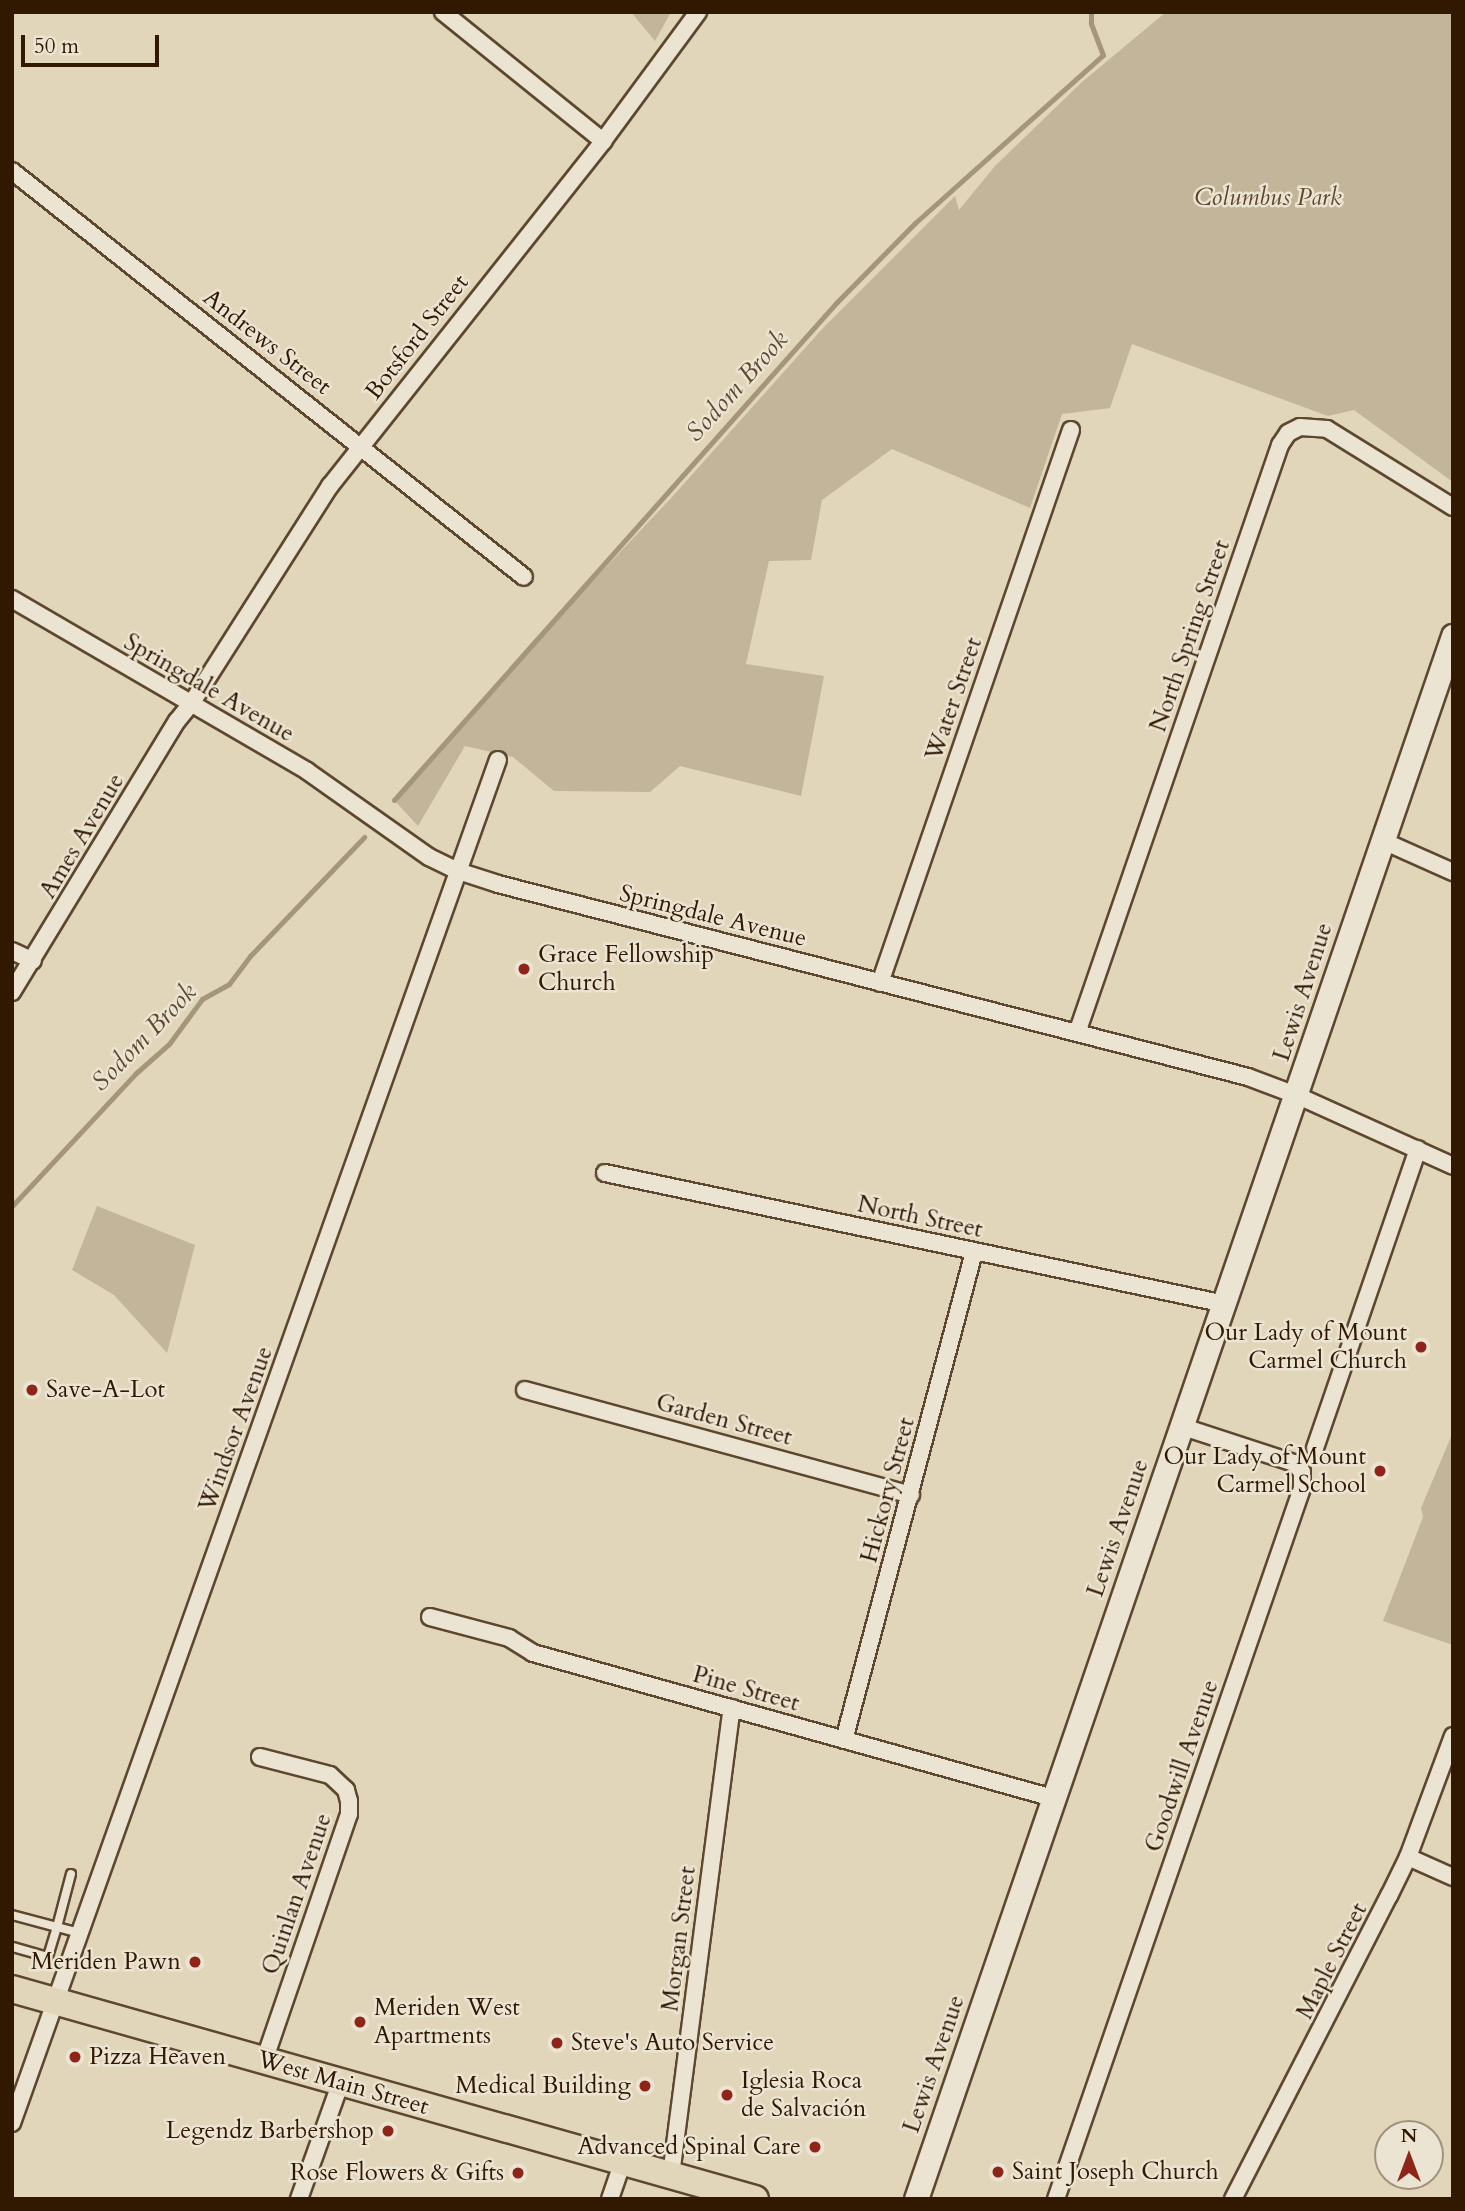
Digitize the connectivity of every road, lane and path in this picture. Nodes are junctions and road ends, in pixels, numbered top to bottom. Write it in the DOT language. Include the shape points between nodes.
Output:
graph roads {
  1 [pos="443,12"];
  2 [pos="698,12"];
  3 [pos="603,141"];
  4 [pos="12,171"];
  5 [pos="1071,430"];
  6 [pos="361,445"];
  7 [pos="1453,507"];
  8 [pos="524,577"];
  9 [pos="12,599"];
  10 [pos="1453,636"];
  11 [pos="191,704"];
  12 [pos="498,760"];
  13 [pos="1381,840"];
  14 [pos="458,871"];
  15 [pos="1453,872"];
  16 [pos="12,951"];
  17 [pos="33,961"];
  18 [pos="880,983"];
  19 [pos="12,992"];
  20 [pos="1077,1033"];
  21 [pos="1296,1094"];
  22 [pos="1418,1149"];
  23 [pos="1453,1166"];
  24 [pos="605,1173"];
  25 [pos="974,1252"];
  26 [pos="1225,1304"];
  27 [pos="525,1390"];
  28 [pos="1180,1426"];
  29 [pos="1315,1448"];
  30 [pos="911,1495"];
  31 [pos="430,1617"];
  32 [pos="732,1708"];
  33 [pos="1453,1736"];
  34 [pos="844,1740"];
  35 [pos="260,1757"];
  36 [pos="1053,1798"];
  37 [pos="1408,1857"];
  38 [pos="71,1874"];
  39 [pos="1453,1877"];
  40 [pos="12,1915"];
  41 [pos="57,1927"];
  42 [pos="80,1933"];
  43 [pos="12,1947"];
  44 [pos="12,1989"];
  45 [pos="56,2001"];
  46 [pos="264,2061"];
  47 [pos="341,2082"];
  48 [pos="12,2123"];
  49 [pos="623,2161"];
  50 [pos="671,2175"];
  51 [pos="1237,2198"];
  52 [pos="299,2199"];
  53 [pos="610,2199"];
  54 [pos="755,2199"];
  55 [pos="916,2199"];
  56 [pos="1056,2199"];
  1 -- 3 [label="street"];
  2 -- 3 [label="street, Botsford Street"];
  3 -- 6 [label="street, Botsford Street"];
  4 -- 6 [label="street, Andrews Street"];
  5 -- 18 [label="street, Water Street"];
  6 -- 8 [label="street, Andrews Street"];
  6 -- 11 [label="street, Botsford Street"];
  7 -- 20 [label="street, North Spring Street" via="1327,429 1300,427 1288,433 1280,445"];
  9 -- 11 [label="street, Springdale Avenue"];
  10 -- 13 [label="main road, Lewis Avenue"];
  11 -- 14 [label="street, Springdale Avenue" via="307,771 429,857"];
  11 -- 17 [label="street, Ames Avenue"];
  12 -- 14 [label="street, Windsor Avenue"];
  13 -- 15 [label="street"];
  13 -- 21 [label="main road, Lewis Avenue"];
  14 -- 18 [label="street, Springdale Avenue"];
  14 -- 42 [label="street, Windsor Avenue"];
  16 -- 17 [label="street"];
  17 -- 19 [label="street, Ames Avenue"];
  18 -- 20 [label="street, Springdale Avenue"];
  20 -- 21 [label="street, Springdale Avenue"];
  21 -- 22 [label="street, Springdale Avenue"];
  21 -- 26 [label="main road, Lewis Avenue"];
  22 -- 23 [label="street, Springdale Avenue"];
  22 -- 29 [label="street"];
  24 -- 25 [label="street, North Street"];
  25 -- 26 [label="street, North Street"];
  25 -- 30 [label="street, Hickory Street"];
  26 -- 28 [label="main road, Lewis Avenue"];
  27 -- 30 [label="street, Garden Street"];
  28 -- 36 [label="main road, Lewis Avenue"];
  28 -- 56 [label="street, Goodwill Avenue" via="1294,1463 1303,1477 1303,1488"];
  30 -- 34 [label="street, Hickory Street"];
  31 -- 32 [label="street, Pine Street" via="509,1638 533,1653"];
  32 -- 34 [label="street, Pine Street"];
  32 -- 50 [label="street, Morgan Street"];
  33 -- 37 [label="street, Maple Street"];
  34 -- 36 [label="street, Pine Street"];
  35 -- 46 [label="street, Quinlan Avenue" via="330,1775 346,1790 349,1801 349,1814"];
  36 -- 55 [label="main road, Lewis Avenue"];
  37 -- 39 [label="street"];
  37 -- 51 [label="street, Maple Street"];
  38 -- 41 [label="lane"];
  40 -- 41 [label="lane"];
  41 -- 42 [label="lane"];
  41 -- 43 [label="lane" via="48,1957"];
  42 -- 45 [label="street, Windsor Avenue"];
  44 -- 45 [label="main road, West Main Street"];
  45 -- 46 [label="main road, West Main Street"];
  45 -- 48 [label="street, Windsor Avenue"];
  46 -- 47 [label="main road, West Main Street"];
  47 -- 49 [label="main road, West Main Street"];
  47 -- 52 [label="street"];
  49 -- 50 [label="main road, West Main Street"];
  49 -- 53 [label="street"];
  50 -- 54 [label="main road, West Main Street"];
}
